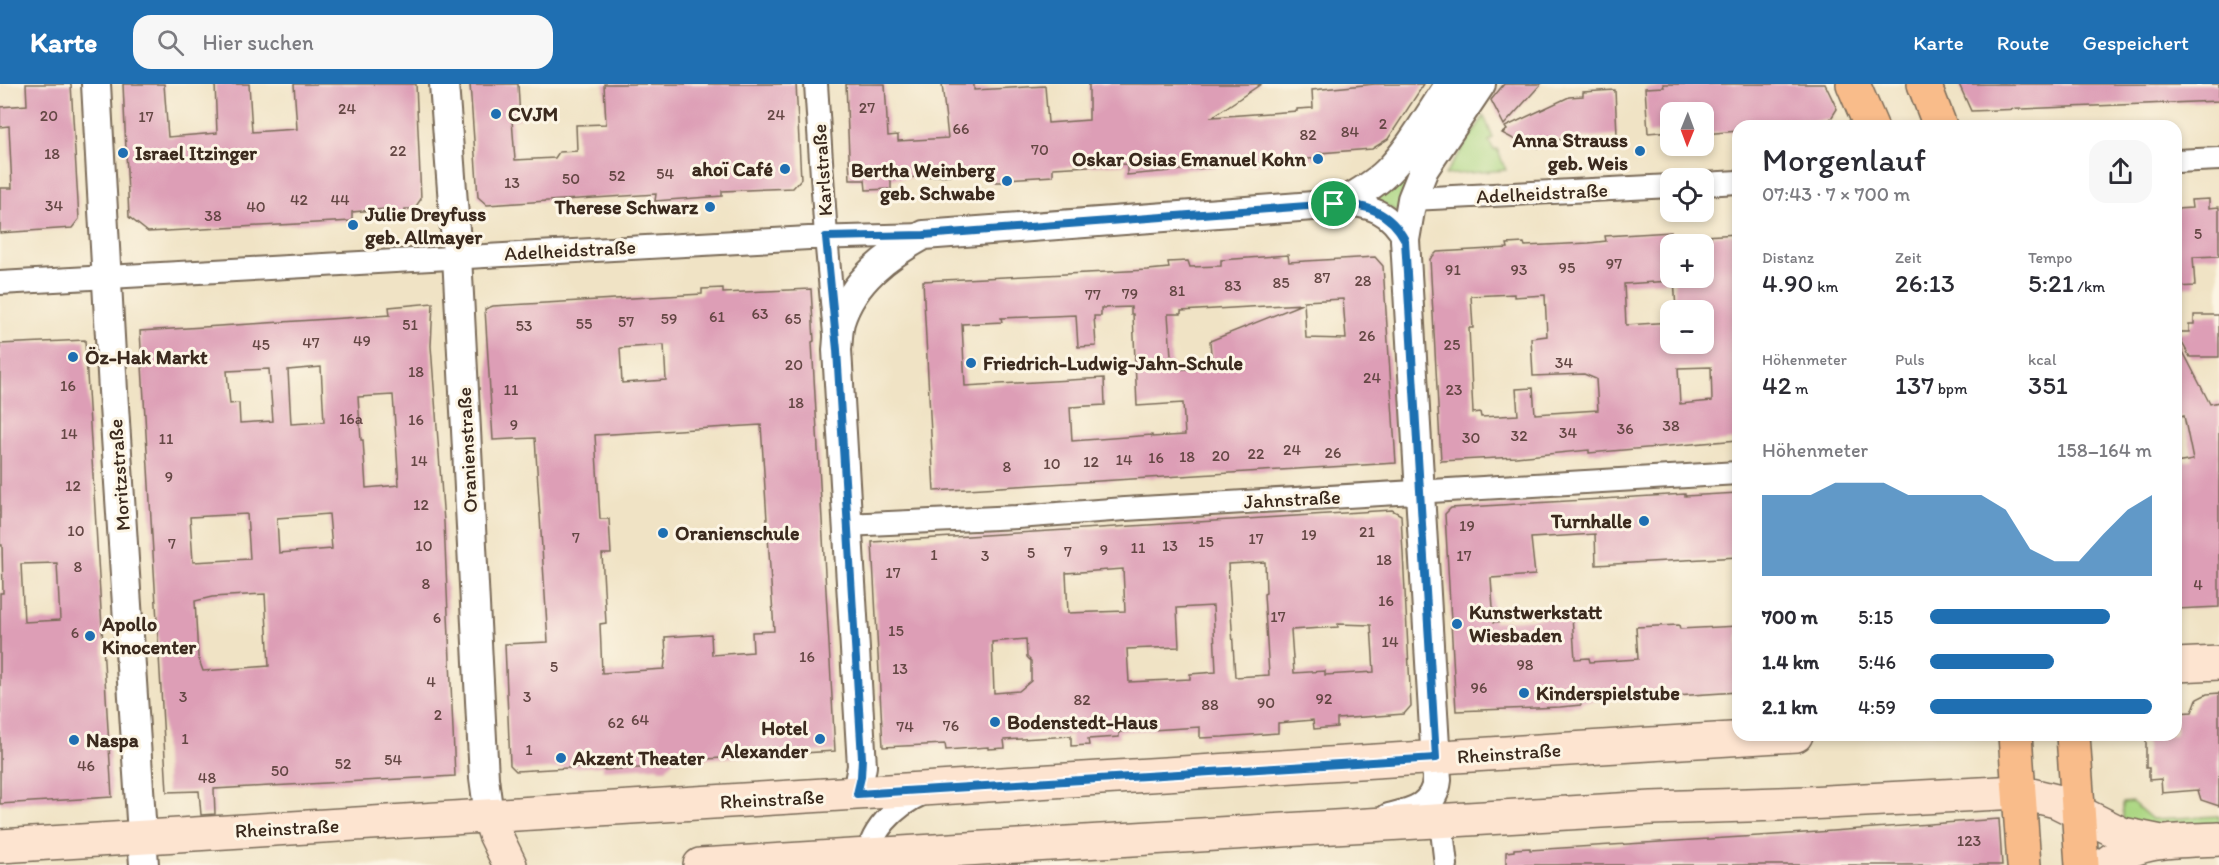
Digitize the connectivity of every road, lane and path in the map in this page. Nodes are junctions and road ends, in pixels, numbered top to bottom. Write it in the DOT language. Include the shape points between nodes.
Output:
graph roads {
  1 [pos="96,84"];
  2 [pos="444,84"];
  3 [pos="816,84"];
  4 [pos="1450,84"];
  5 [pos="1481,84"];
  6 [pos="1854,84"];
  7 [pos="1924,84"];
  8 [pos="1869,120"];
  9 [pos="1938,120"];
  10 [pos="2219,159"];
  11 [pos="2182,161"];
  12 [pos="1732,182"];
  13 [pos="1714,183"];
  14 [pos="1660,187"];
  15 [pos="1413,199"];
  16 [pos="1340,204"];
  17 [pos="924,235"];
  18 [pos="826,237"];
  19 [pos="1405,240"];
  20 [pos="457,256"];
  21 [pos="107,277"];
  22 [pos="0,283"];
  23 [pos="837,350"];
  24 [pos="1732,473"];
  25 [pos="1420,491"];
  26 [pos="846,525"];
  27 [pos="2219,663"];
  28 [pos="2182,665"];
  29 [pos="1732,739"];
  30 [pos="2015,741"];
  31 [pos="2073,741"];
  32 [pos="1436,758"];
  33 [pos="960,787"];
  34 [pos="2019,792"];
  35 [pos="857,794"];
  36 [pos="2070,799"];
  37 [pos="489,816"];
  38 [pos="1441,822"];
  39 [pos="1361,826"];
  40 [pos="2219,839"];
  41 [pos="2161,842"];
  42 [pos="0,846"];
  43 [pos="143,851"];
  44 [pos="867,860"];
  45 [pos="510,865"];
  46 [pos="700,865"];
  47 [pos="1446,865"];
  48 [pos="2024,865"];
  49 [pos="2082,865"];
  50 [pos="2105,865"];
  1 -- 21 [label="street, Moritzstraße"];
  2 -- 20 [label="street, Oranienstraße"];
  3 -- 18 [label="street, Karlstraße"];
  4 -- 16 [label="street" via="1386,173"];
  5 -- 15 [label="street" via="1424,169"];
  6 -- 8 [label="main road"];
  7 -- 9 [label="main road"];
  10 -- 11 [label="street"];
  12 -- 13 [label="street"];
  14 -- 15 [label="street, Adelheidstraße"];
  15 -- 19 [label="street"];
  16 -- 17 [label="street, Adelheidstraße"];
  16 -- 19 [label="street, Adelheidstraße" via="1384,214"];
  17 -- 18 [label="street, Adelheidstraße"];
  17 -- 23 [label="street, Adelheidstraße" via="885,259 861,283 840,323"];
  18 -- 20 [label="street, Adelheidstraße"];
  18 -- 23 [label="street, Karlstraße"];
  19 -- 25 [label="street"];
  20 -- 21 [label="street, Adelheidstraße"];
  20 -- 37 [label="street, Oranienstraße"];
  21 -- 22 [label="street, Adelheidstraße"];
  21 -- 43 [label="street, Moritzstraße"];
  23 -- 26 [label="street, Karlstraße"];
  24 -- 25 [label="street, Jahnstraße"];
  25 -- 26 [label="street, Jahnstraße" via="1017,518"];
  25 -- 32 [label="street"];
  26 -- 35 [label="street, Karlstraße" via="862,766"];
  27 -- 28 [label="main road"];
  29 -- 32 [label="main road, Rheinstraße"];
  30 -- 34 [label="main road"];
  31 -- 36 [label="main road"];
  32 -- 33 [label="main road, Rheinstraße"];
  32 -- 39 [label="street" via="1435,791 1427,803 1415,811"];
  33 -- 35 [label="main road, Rheinstraße"];
  33 -- 44 [label="street" via="923,794 900,806 869,848"];
  34 -- 36 [label="main road"];
  34 -- 38 [label="main road" via="1652,808"];
  34 -- 48 [label="main road"];
  35 -- 37 [label="main road, Rheinstraße"];
  36 -- 41 [label="main road" via="2122,834"];
  36 -- 49 [label="main road"];
  37 -- 43 [label="main road, Rheinstraße"];
  37 -- 45 [label="main road"];
  38 -- 39 [label="main road"];
  38 -- 47 [label="street"];
  39 -- 44 [label="main road"];
  40 -- 41 [label="main road"];
  41 -- 50 [label="main road" via="2130,848"];
  42 -- 43 [label="main road, Rheinstraße"];
  44 -- 46 [label="main road"];
}
